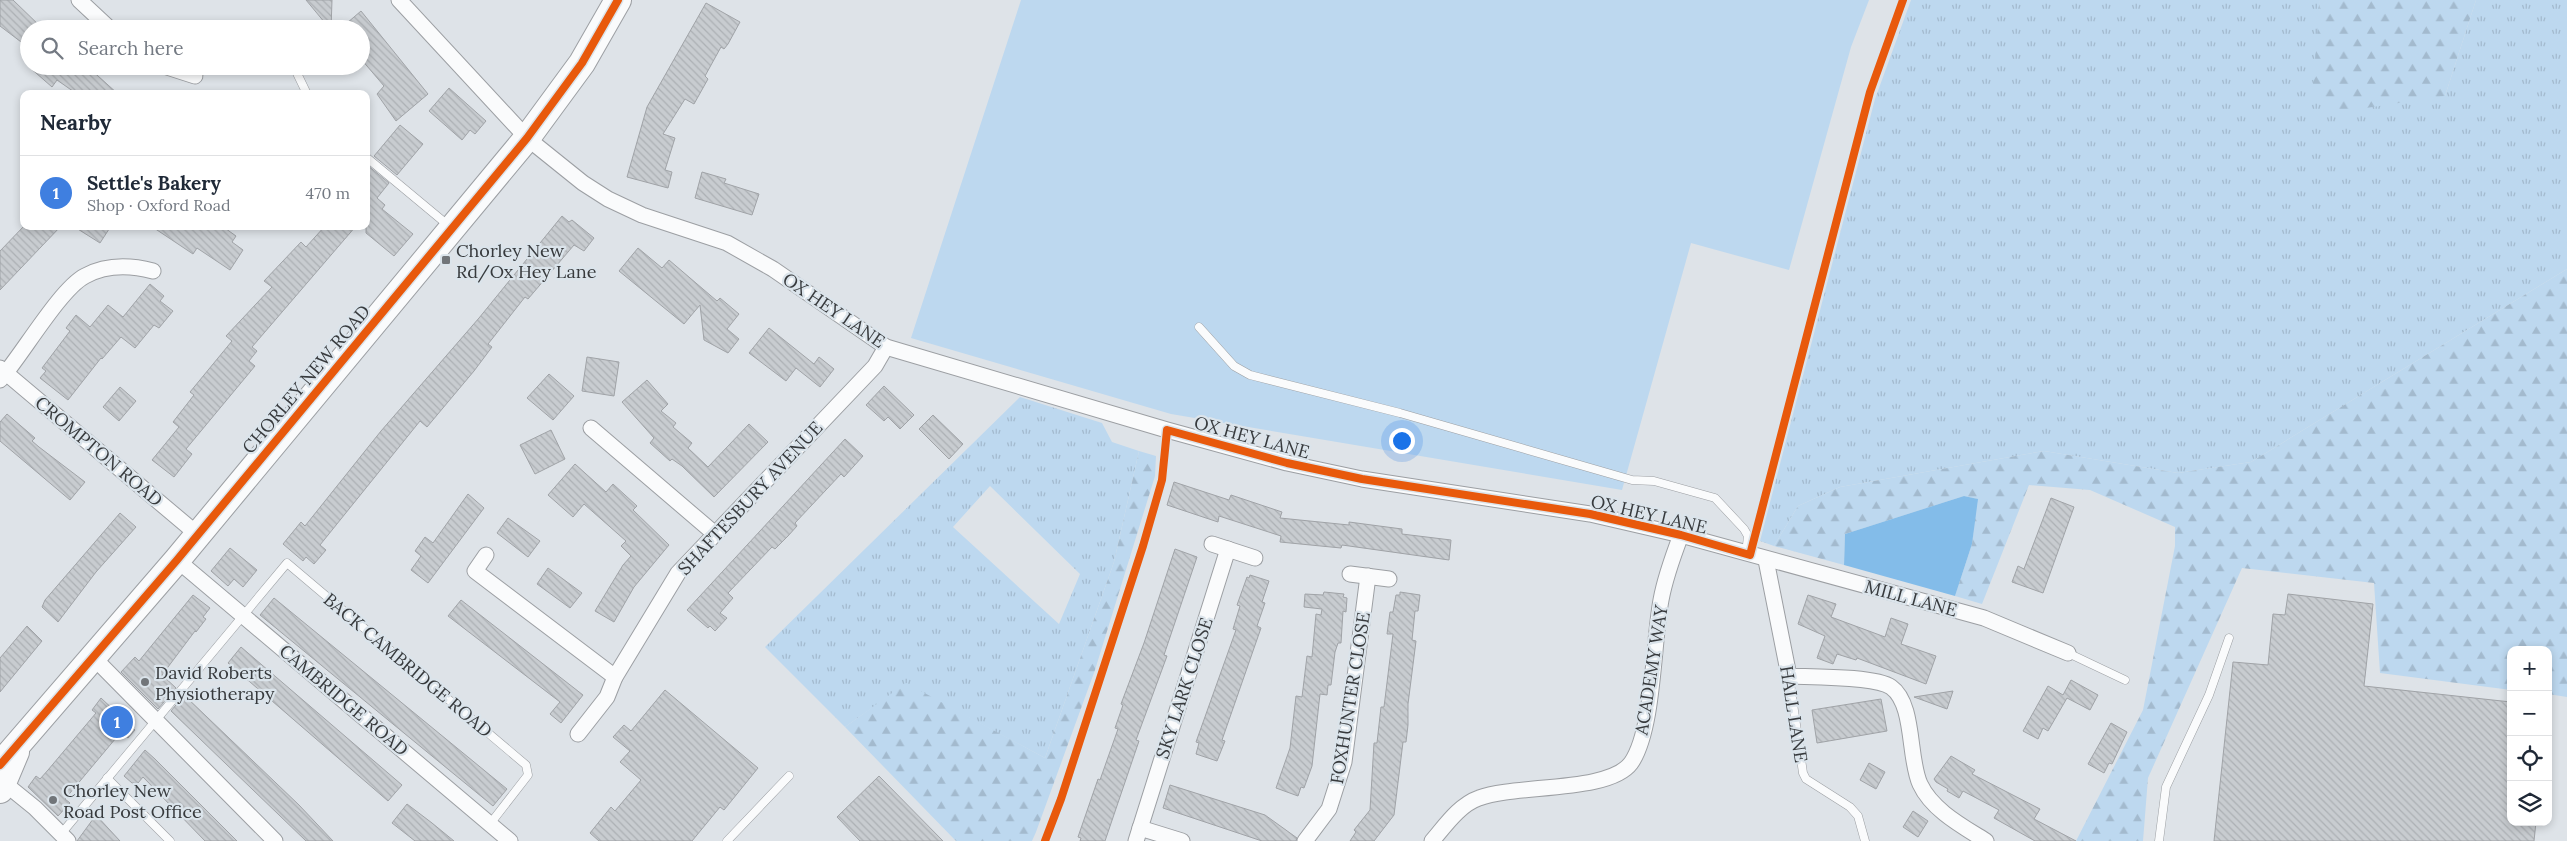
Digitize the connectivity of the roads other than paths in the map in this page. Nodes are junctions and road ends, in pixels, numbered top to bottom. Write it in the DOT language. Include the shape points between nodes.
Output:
graph roads {
  1 [pos="78,0"];
  2 [pos="399,0"];
  3 [pos="618,0"];
  4 [pos="100,20"];
  5 [pos="298,75"];
  6 [pos="305,90"];
  7 [pos="527,138"];
  8 [pos="370,159"];
  9 [pos="452,228"];
  10 [pos="153,271"];
  11 [pos="1199,327"];
  12 [pos="886,347"];
  13 [pos="2,374"];
  14 [pos="590,428"];
  15 [pos="197,534"];
  16 [pos="715,534"];
  17 [pos="1681,535"];
  18 [pos="1212,544"];
  19 [pos="1228,549"];
  20 [pos="1748,554"];
  21 [pos="486,555"];
  22 [pos="1255,558"];
  23 [pos="177,560"];
  24 [pos="1766,560"];
  25 [pos="1350,574"];
  26 [pos="1368,576"];
  27 [pos="1389,579"];
  28 [pos="244,616"];
  29 [pos="2229,638"];
  30 [pos="2068,652"];
  31 [pos="93,657"];
  32 [pos="1789,676"];
  33 [pos="615,677"];
  34 [pos="2125,680"];
  35 [pos="156,720"];
  36 [pos="578,734"];
  37 [pos="789,776"];
  38 [pos="107,778"];
  39 [pos="1,779"];
  40 [pos="490,824"];
  41 [pos="1138,834"];
  42 [pos="65,838"];
  43 [pos="1976,839"];
  44 [pos="170,841"];
  45 [pos="275,841"];
  46 [pos="510,841"];
  47 [pos="727,841"];
  48 [pos="1182,841"];
  49 [pos="1306,841"];
  50 [pos="1432,841"];
  51 [pos="1865,841"];
  52 [pos="2159,841"];
  1 -- 4 [label="street"];
  2 -- 7 [label="street, OX HEY LANE"];
  3 -- 7 [label="highway, CHORLEY NEW ROAD" via="582,63"];
  5 -- 6 [label="lane"];
  7 -- 9 [label="highway, CHORLEY NEW ROAD"];
  7 -- 12 [label="street, OX HEY LANE" via="608,199 727,243 773,269"];
  8 -- 9 [label="lane"];
  9 -- 15 [label="highway, CHORLEY NEW ROAD"];
  10 -- 13 [label="street" via="122,266 100,269 84,276 68,291"];
  11 -- 20 [label="lane" via="1234,366 1250,375 1632,480 1654,481 1715,498 1744,529 1748,536"];
  12 -- 16 [label="street, SHAFTESBURY AVENUE" via="875,366"];
  12 -- 17 [label="street, OX HEY LANE" via="1287,463 1362,479 1590,514"];
  13 -- 15 [label="street, CROMPTON ROAD"];
  14 -- 16 [label="street"];
  15 -- 23 [label="highway, CHORLEY NEW ROAD"];
  16 -- 33 [label="street, SHAFTESBURY AVENUE" via="678,573"];
  17 -- 20 [label="street, OX HEY LANE"];
  17 -- 50 [label="street, ACADEMY WAY" via="1661,600 1646,724 1630,764 1618,774 1599,781 1478,798 1460,810"];
  18 -- 19 [label="street"];
  19 -- 22 [label="street"];
  19 -- 41 [label="street, SKY LARK CLOSE"];
  20 -- 24 [label="street, MILL LANE"];
  21 -- 33 [label="street" via="475,571"];
  23 -- 28 [label="street, CAMBRIDGE ROAD"];
  23 -- 31 [label="highway, CHORLEY NEW ROAD"];
  24 -- 30 [label="street, MILL LANE" via="1984,618"];
  24 -- 32 [label="street, HALL LANE"];
  25 -- 26 [label="street"];
  26 -- 27 [label="street"];
  26 -- 49 [label="street, FOXHUNTER CLOSE" via="1344,762 1329,809"];
  28 -- 35 [label="lane"];
  28 -- 40 [label="street, CAMBRIDGE ROAD"];
  28 -- 40 [label="lane, BACK CAMBRIDGE ROAD" via="287,564 518,758 526,765 528,775"];
  29 -- 52 [label="lane" via="2209,695 2166,787"];
  30 -- 34 [label="lane"];
  31 -- 35 [label="street"];
  31 -- 39 [label="highway, CHORLEY NEW ROAD" via="18,747"];
  32 -- 43 [label="street" via="1872,681 1891,687 1904,706 1920,784 1938,808"];
  32 -- 51 [label="lane, HALL LANE" via="1803,773 1806,779 1850,807 1858,816"];
  33 -- 36 [label="street, SHAFTESBURY AVENUE" via="607,697"];
  35 -- 38 [label="lane"];
  35 -- 45 [label="street"];
  37 -- 47 [label="lane"];
  38 -- 42 [label="lane"];
  38 -- 44 [label="lane"];
  39 -- 42 [label="street"];
  40 -- 46 [label="street, CAMBRIDGE ROAD"];
  41 -- 48 [label="street, SKY LARK CLOSE"];
}
